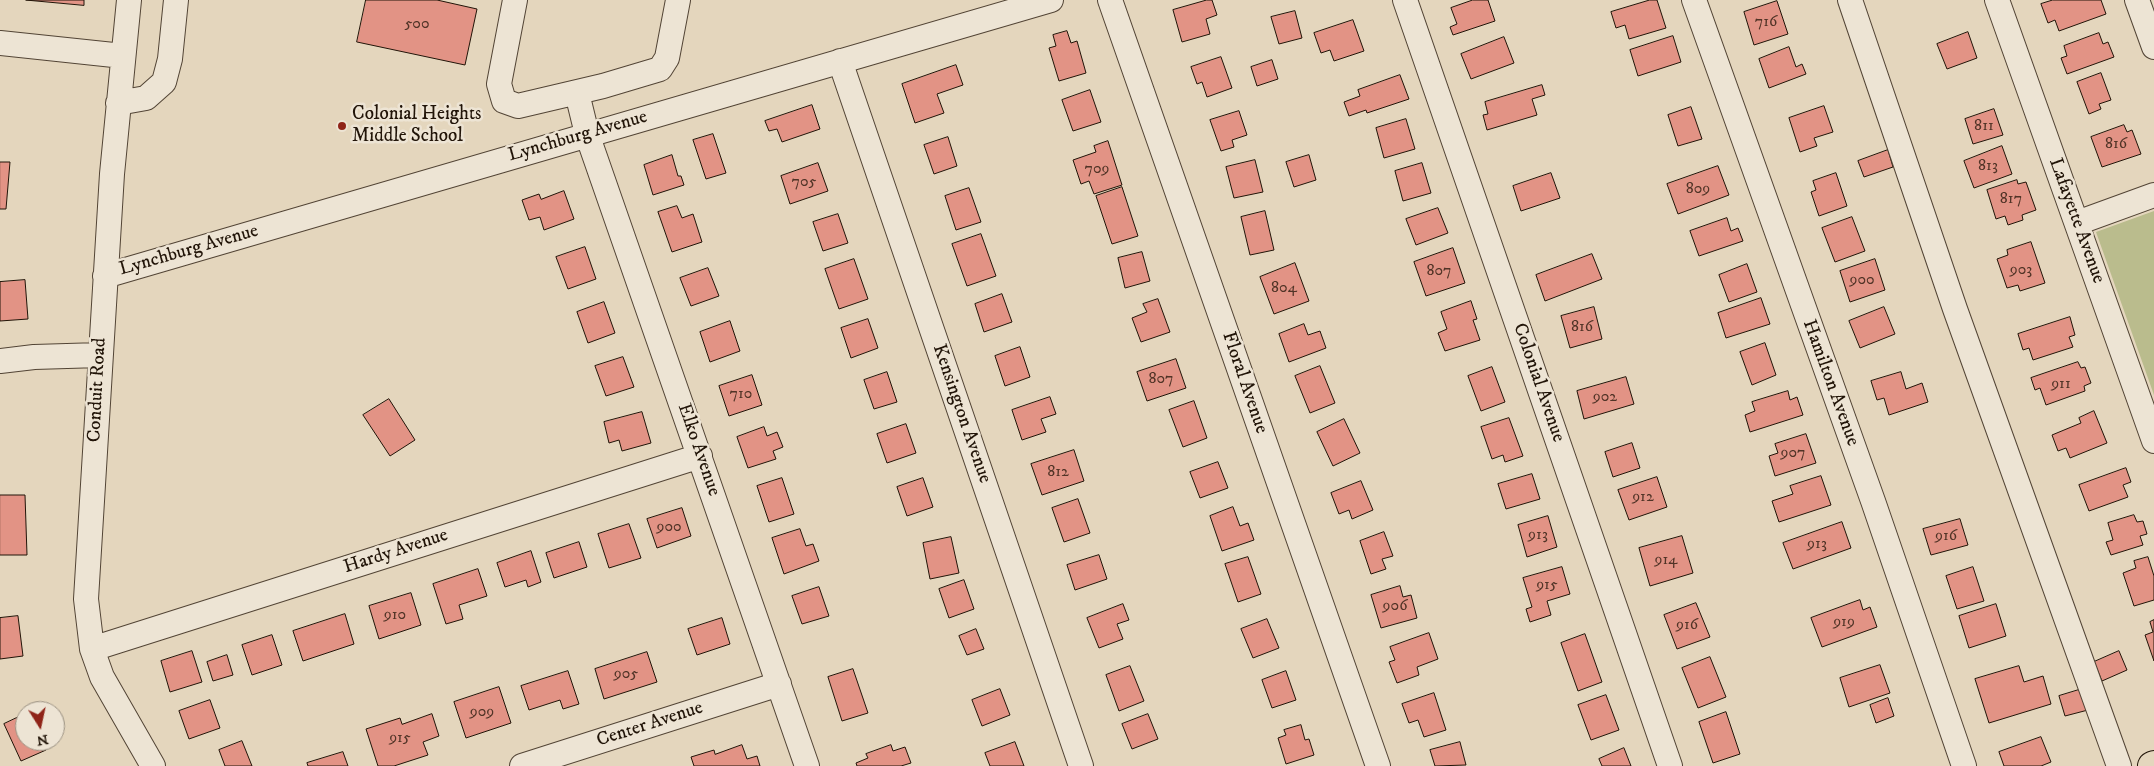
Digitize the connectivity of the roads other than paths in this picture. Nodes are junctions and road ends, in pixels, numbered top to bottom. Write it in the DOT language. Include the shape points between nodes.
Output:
graph roads {
  1 [pos="129,0"];
  2 [pos="176,0"];
  3 [pos="515,0"];
  4 [pos="678,0"];
  5 [pos="1051,0"];
  6 [pos="1110,0"];
  7 [pos="1406,0"];
  8 [pos="1694,0"];
  9 [pos="1850,0"];
  10 [pos="1997,0"];
  11 [pos="2137,0"];
  12 [pos="0,43"];
  13 [pos="2154,47"];
  14 [pos="123,56"];
  15 [pos="840,61"];
  16 [pos="576,93"];
  17 [pos="118,103"];
  18 [pos="587,134"];
  19 [pos="2154,195"];
  20 [pos="2077,223"];
  21 [pos="105,276"];
  22 [pos="100,355"];
  23 [pos="0,361"];
  24 [pos="2154,441"];
  25 [pos="700,456"];
  26 [pos="92,649"];
  27 [pos="779,684"];
  28 [pos="153,766"];
  29 [pos="522,766"];
  30 [pos="807,766"];
  31 [pos="1081,766"];
  32 [pos="1378,766"];
  33 [pos="1670,766"];
  34 [pos="1964,766"];
  35 [pos="2119,766"];
  1 -- 14 [label="street, Conduit Road"];
  2 -- 17 [label="street" via="170,59 164,82 146,98"];
  3 -- 16 [label="street" via="499,84 504,101 518,106"];
  4 -- 16 [label="street" via="667,58 660,69"];
  5 -- 15 [label="street, Lynchburg Avenue"];
  6 -- 32 [label="street, Floral Avenue"];
  7 -- 33 [label="street, Colonial Avenue"];
  8 -- 34 [label="street, Hamilton Avenue"];
  9 -- 35 [label="street" via="1955,309"];
  10 -- 20 [label="street, Lafayette Avenue"];
  11 -- 13 [label="street"];
  12 -- 14 [label="street"];
  14 -- 17 [label="street, Conduit Road"];
  15 -- 18 [label="street, Lynchburg Avenue"];
  15 -- 31 [label="street, Kensington Avenue"];
  16 -- 18 [label="street, Elko Avenue"];
  17 -- 21 [label="street, Conduit Road"];
  18 -- 21 [label="street, Lynchburg Avenue"];
  18 -- 25 [label="street, Elko Avenue"];
  19 -- 20 [label="street"];
  20 -- 24 [label="street, Lafayette Avenue"];
  21 -- 22 [label="street, Conduit Road"];
  22 -- 23 [label="street"];
  22 -- 26 [label="street, Conduit Road" via="86,600"];
  25 -- 26 [label="street, Hardy Avenue"];
  25 -- 27 [label="street, Elko Avenue"];
  26 -- 28 [label="street, Conduit Road" via="102,678"];
  27 -- 29 [label="street, Center Avenue"];
  27 -- 30 [label="street, Elko Avenue"];
}
